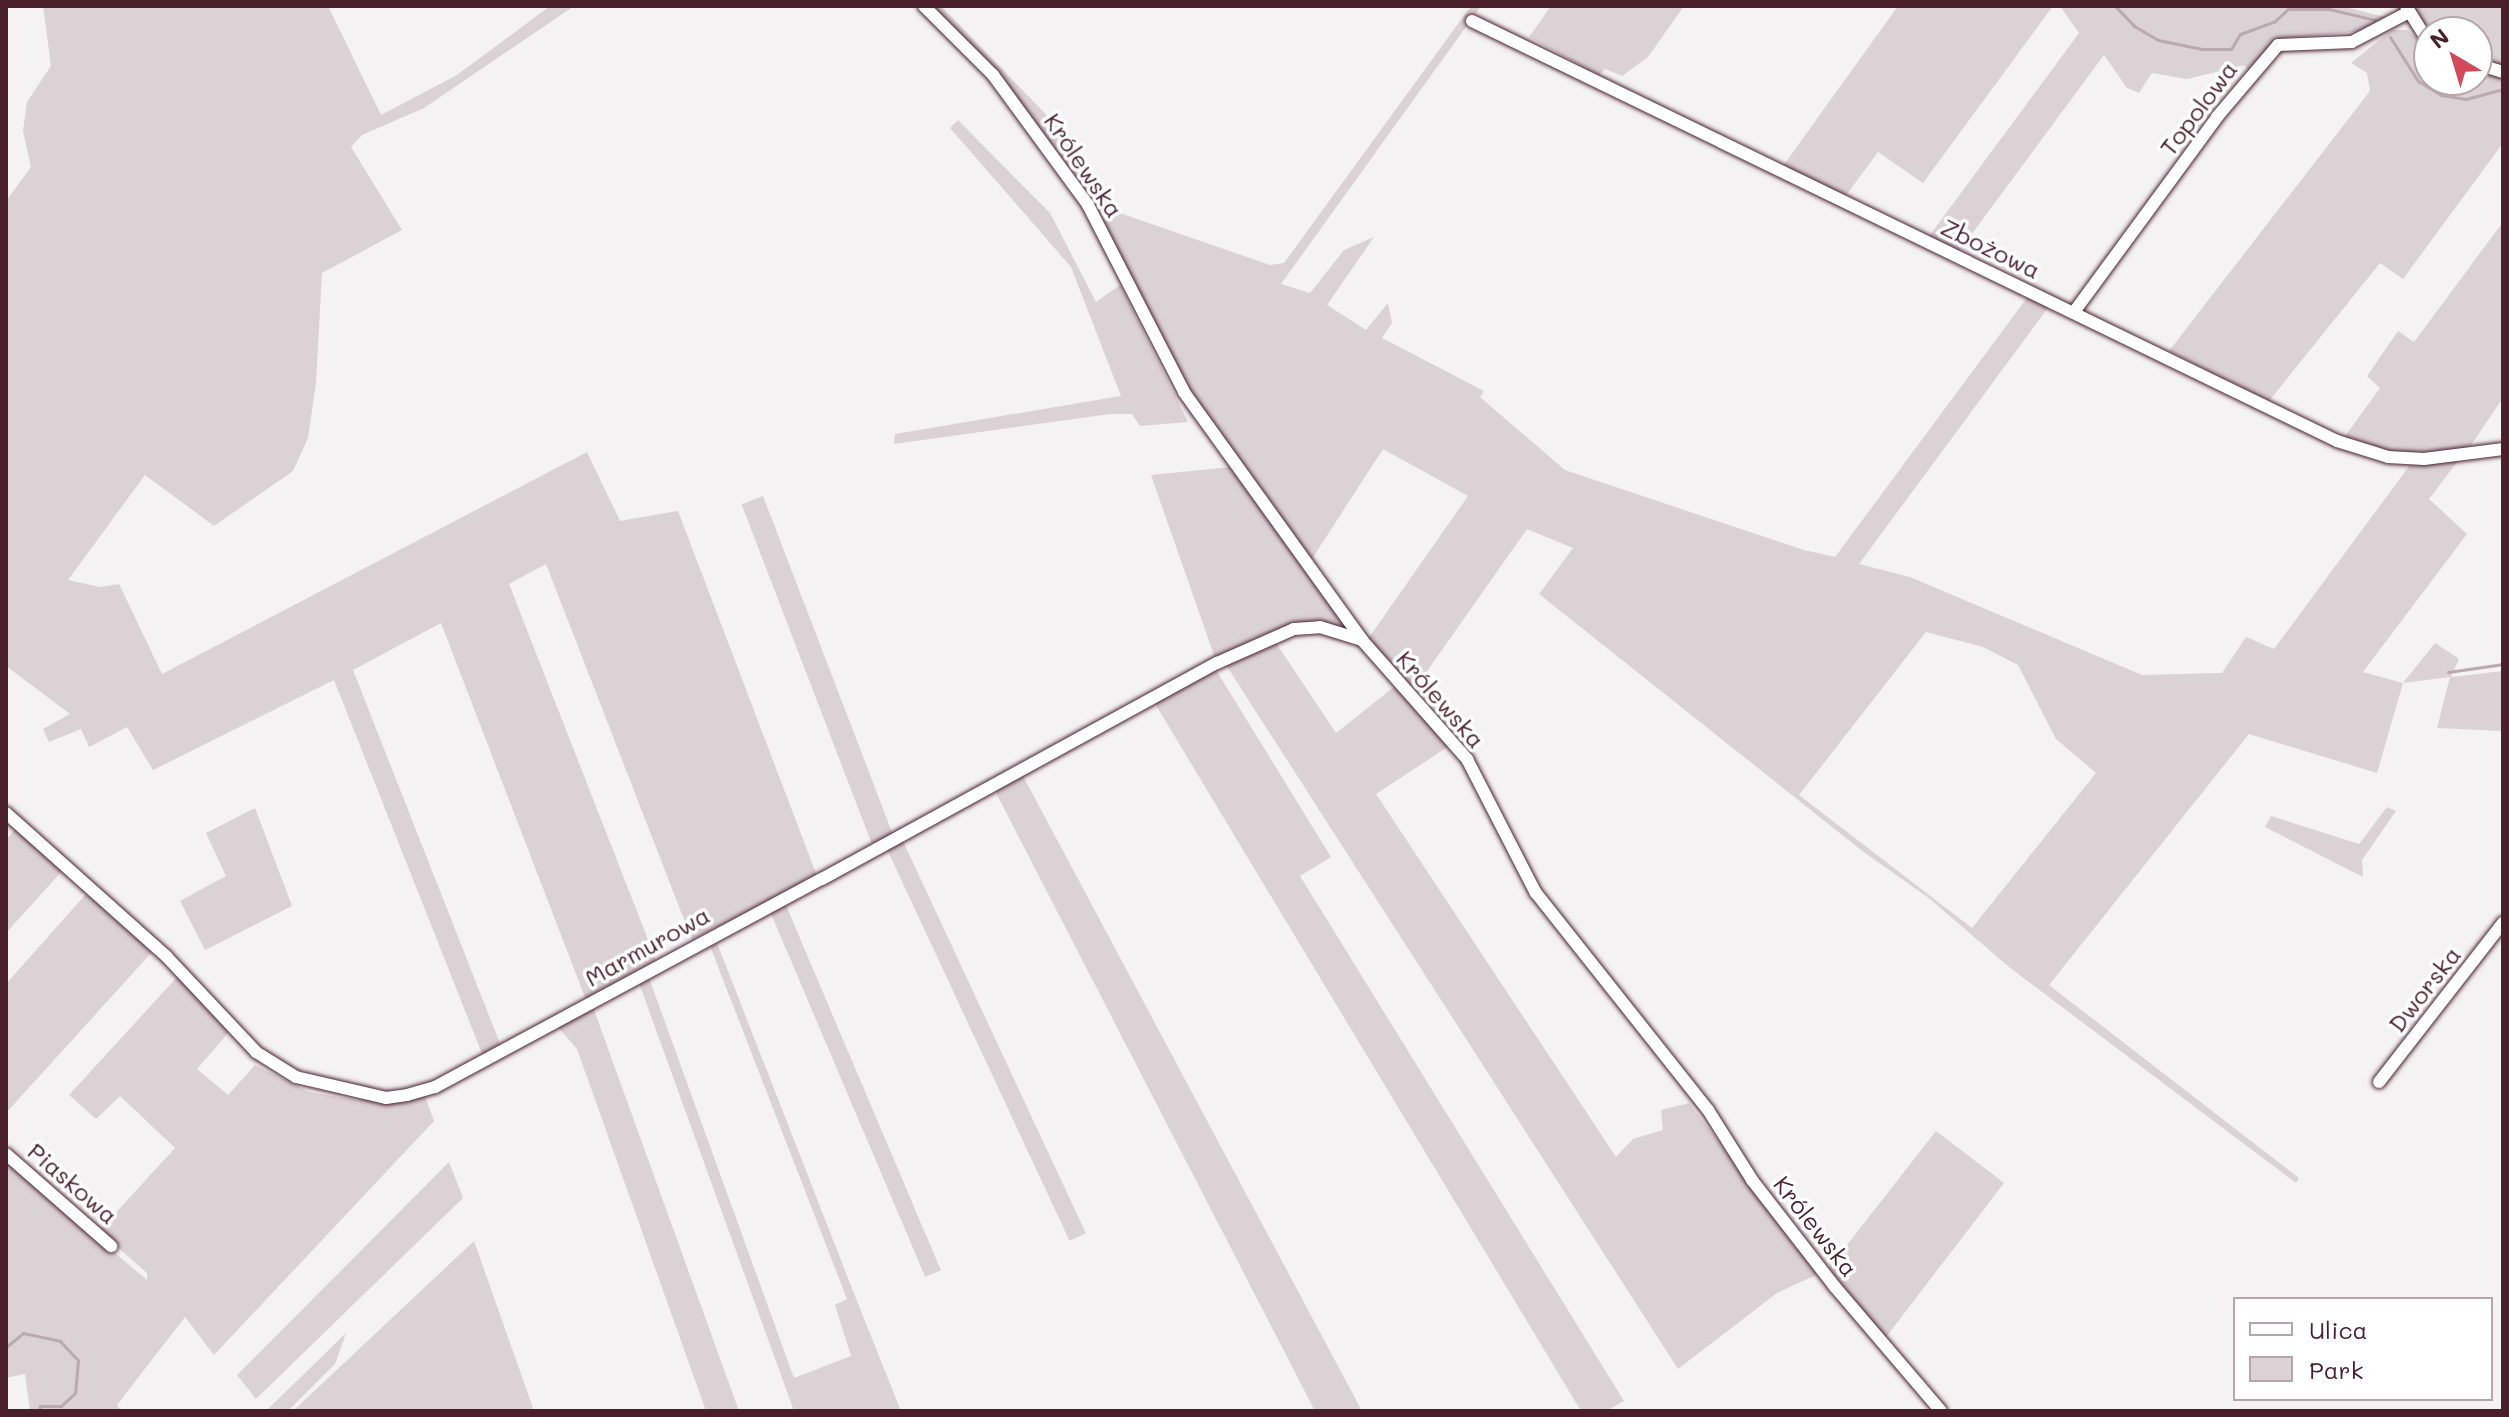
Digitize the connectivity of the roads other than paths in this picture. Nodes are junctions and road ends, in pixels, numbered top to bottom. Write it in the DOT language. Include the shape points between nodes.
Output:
graph roads {
  1 [pos="924,6"];
  2 [pos="2408,9"];
  3 [pos="1472,21"];
  4 [pos="2074,312"];
  5 [pos="2503,449"];
  6 [pos="1362,640"];
  7 [pos="6,813"];
  8 [pos="2503,923"];
  9 [pos="2379,1082"];
  10 [pos="6,1154"];
  11 [pos="111,1246"];
  12 [pos="1941,1411"];
  1 -- 6 [label="street, Królewska" via="993,75 1088,205 1184,392"];
  2 -- 4 [label="street, Topolowa" via="2352,42 2278,45 2217,117"];
  3 -- 4 [label="street, Zbożowa"];
  4 -- 5 [label="street, Zbożowa" via="2364,452 2424,459"];
  6 -- 7 [label="street, Marmurowa" via="1320,627 1294,629 1217,663 435,1087 386,1098 296,1077 256,1052 166,956"];
  6 -- 12 [label="street, Królewska" via="1467,759 1536,893 1708,1110 1752,1180 1835,1287"];
  8 -- 9 [label="street, Dworska"];
  10 -- 11 [label="street, Piaskowa"];
}
